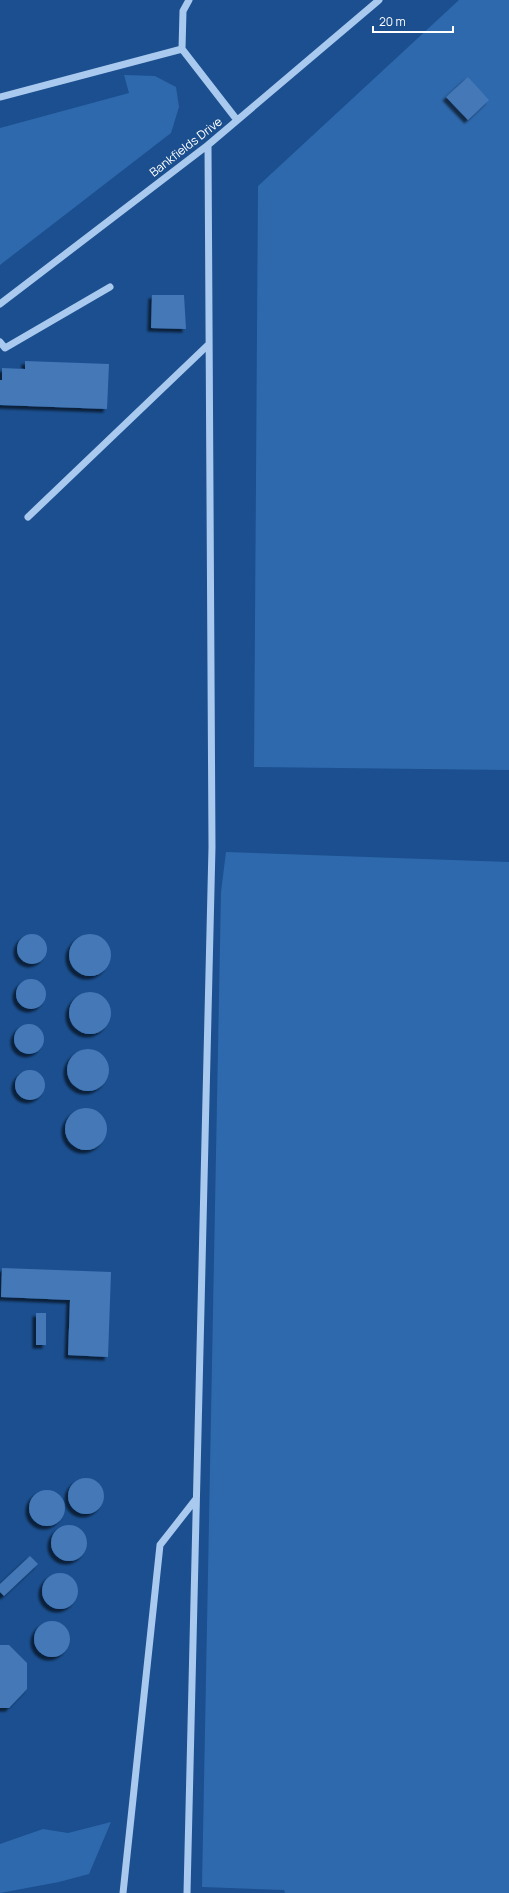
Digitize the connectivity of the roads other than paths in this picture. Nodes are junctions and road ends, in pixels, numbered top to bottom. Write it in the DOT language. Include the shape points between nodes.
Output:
graph roads {
  1 [pos="189,0"];
  2 [pos="379,0"];
  3 [pos="182,49"];
  4 [pos="0,97"];
  5 [pos="237,120"];
  6 [pos="208,145"];
  7 [pos="110,287"];
  8 [pos="0,304"];
  9 [pos="0,342"];
  10 [pos="209,344"];
  11 [pos="28,517"];
  12 [pos="196,1499"];
  13 [pos="123,1893"];
  14 [pos="187,1893"];
  1 -- 3 [label="street" via="182,11"];
  2 -- 5 [label="street, Bankfields Drive"];
  3 -- 4 [label="street"];
  3 -- 5 [label="street"];
  5 -- 6 [label="street, Bankfields Drive"];
  6 -- 8 [label="street, Bankfields Drive"];
  6 -- 10 [label="street"];
  7 -- 9 [label="street" via="5,348"];
  10 -- 11 [label="street"];
  10 -- 12 [label="street" via="212,847"];
  12 -- 13 [label="street" via="160,1545"];
  12 -- 14 [label="street"];
}
